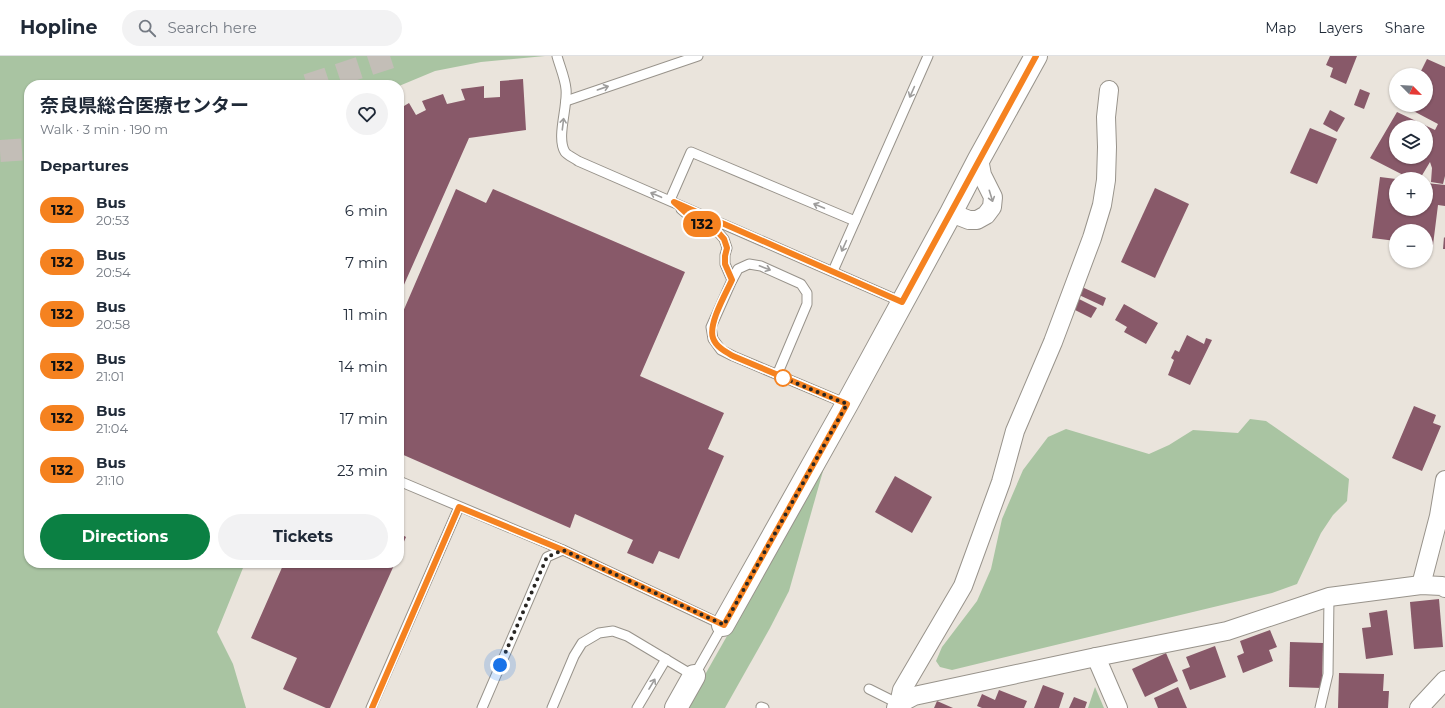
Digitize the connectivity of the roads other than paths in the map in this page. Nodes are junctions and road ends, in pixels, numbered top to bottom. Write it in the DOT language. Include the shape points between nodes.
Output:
graph roads {
  1 [pos="557,56"];
  2 [pos="698,56"];
  3 [pos="928,56"];
  4 [pos="1036,56"];
  5 [pos="1109,90"];
  6 [pos="566,101"];
  7 [pos="979,159"];
  8 [pos="672,201"];
  9 [pos="951,213"];
  10 [pos="855,221"];
  11 [pos="833,271"];
  12 [pos="732,280"];
  13 [pos="902,302"];
  14 [pos="776,375"];
  15 [pos="847,404"];
  16 [pos="1445,480"];
  17 [pos="404,483"];
  18 [pos="459,507"];
  19 [pos="563,550"];
  20 [pos="1421,585"];
  21 [pos="1445,588"];
  22 [pos="1329,597"];
  23 [pos="724,625"];
  24 [pos="1096,657"];
  25 [pos="666,659"];
  26 [pos="694,676"];
  27 [pos="1445,680"];
  28 [pos="869,689"];
  29 [pos="897,706"];
  30 [pos="372,708"];
  31 [pos="482,708"];
  32 [pos="552,708"];
  33 [pos="637,708"];
  34 [pos="676,708"];
  35 [pos="1118,708"];
  36 [pos="1320,708"];
  37 [pos="1419,708"];
  1 -- 6 [label="lane" via="565,82"];
  6 -- 2 [label="lane, one-way"];
  3 -- 10 [label="lane, one-way"];
  4 -- 7 [label="street"];
  5 -- 29 [label="street" via="1106,117 1106,180 1092,238 1054,342 1015,431 1001,482 963,586 902,690"];
  8 -- 6 [label="lane, one-way" via="565,153 562,127"];
  7 -- 9 [label="street"];
  7 -- 9 [label="street, one-way" via="982,175 993,197 992,207 986,215 977,220 969,220"];
  10 -- 8 [label="lane, one-way" via="691,152"];
  8 -- 11 [label="lane"];
  8 -- 12 [label="lane" via="696,222 717,231 724,239 727,248 725,264"];
  9 -- 13 [label="street"];
  10 -- 11 [label="lane, one-way"];
  11 -- 13 [label="lane"];
  12 -- 14 [label="lane" via="711,327 713,339 722,350"];
  12 -- 14 [label="lane, one-way" via="738,269 744,266 761,266 801,284 807,293 807,304"];
  13 -- 15 [label="street"];
  14 -- 15 [label="lane"];
  15 -- 23 [label="street"];
  16 -- 20 [label="street" via="1439,516"];
  17 -- 18 [label="lane"];
  18 -- 19 [label="lane"];
  18 -- 30 [label="lane"];
  19 -- 23 [label="lane"];
  19 -- 31 [label="lane" via="547,557"];
  20 -- 21 [label="street"];
  20 -- 22 [label="street"];
  22 -- 24 [label="street" via="1227,631"];
  22 -- 36 [label="lane" via="1328,674"];
  23 -- 26 [label="lane"];
  24 -- 29 [label="street" via="914,696"];
  24 -- 35 [label="street"];
  25 -- 26 [label="lane"];
  25 -- 32 [label="lane" via="627,636 613,631 599,633 582,642"];
  33 -- 25 [label="lane, one-way"];
  26 -- 34 [label="street"];
  27 -- 37 [label="street"];
  28 -- 29 [label="lane"];
}
